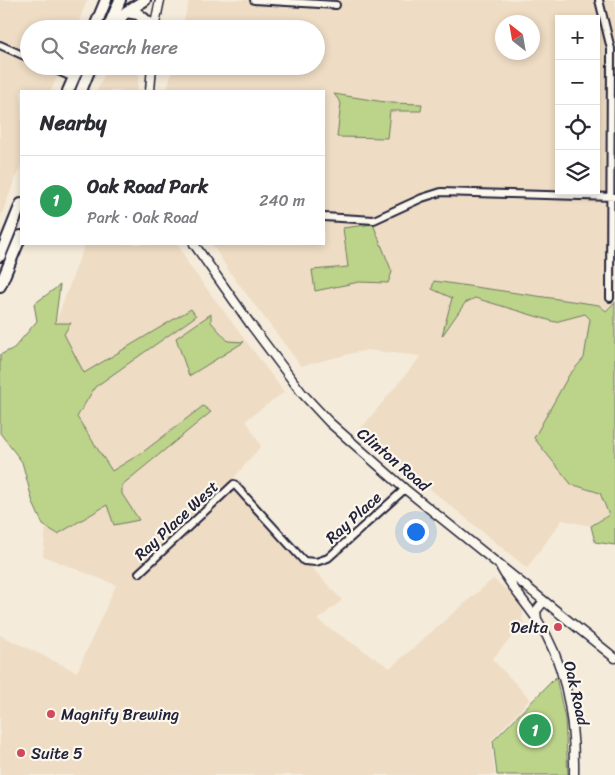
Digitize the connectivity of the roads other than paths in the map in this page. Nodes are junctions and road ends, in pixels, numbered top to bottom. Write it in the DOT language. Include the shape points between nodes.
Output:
graph roads {
  1 [pos="106,0"];
  2 [pos="120,0"];
  3 [pos="145,0"];
  4 [pos="160,0"];
  5 [pos="254,0"];
  6 [pos="599,0"];
  7 [pos="336,5"];
  8 [pos="126,12"];
  9 [pos="98,20"];
  10 [pos="112,20"];
  11 [pos="118,20"];
  12 [pos="145,20"];
  13 [pos="156,20"];
  14 [pos="0,45"];
  15 [pos="20,54"];
  16 [pos="67,75"];
  17 [pos="75,75"];
  18 [pos="87,75"];
  19 [pos="151,75"];
  20 [pos="74,78"];
  21 [pos="68,90"];
  22 [pos="81,90"];
  23 [pos="150,90"];
  24 [pos="613,197"];
  25 [pos="20,206"];
  26 [pos="325,217"];
  27 [pos="20,238"];
  28 [pos="195,245"];
  29 [pos="0,256"];
  30 [pos="0,286"];
  31 [pos="610,298"];
  32 [pos="405,489"];
  33 [pos="316,562"];
  34 [pos="498,564"];
  35 [pos="139,573"];
  36 [pos="544,600"];
  37 [pos="538,620"];
  38 [pos="615,658"];
  39 [pos="574,775"];
  1 -- 9 [label="highway"];
  2 -- 10 [label="highway"];
  3 -- 8 [label="highway"];
  4 -- 13 [label="street"];
  5 -- 7 [label="street"];
  6 -- 24 [label="street" via="611,49"];
  8 -- 11 [label="highway"];
  8 -- 12 [label="highway" via="138,14"];
  14 -- 15 [label="street"];
  16 -- 20 [label="street"];
  17 -- 20 [label="highway"];
  18 -- 22 [label="highway"];
  19 -- 23 [label="street"];
  20 -- 21 [label="highway"];
  24 -- 26 [label="street" via="441,192 374,220"];
  24 -- 31 [label="street"];
  25 -- 29 [label="highway"];
  27 -- 30 [label="highway"];
  28 -- 32 [label="street, Clinton Road" via="309,400 329,422"];
  32 -- 33 [label="street, Ray Place" via="328,558"];
  32 -- 34 [label="street, Clinton Road"];
  33 -- 35 [label="street, Ray Place West" via="304,560 234,484"];
  34 -- 36 [label="street, Clinton Road"];
  34 -- 37 [label="street, Oak Road"];
  36 -- 37 [label="street" via="536,611"];
  36 -- 38 [label="street, Clinton Road"];
  37 -- 39 [label="street, Oak Road" via="556,659 568,701 574,740"];
}
